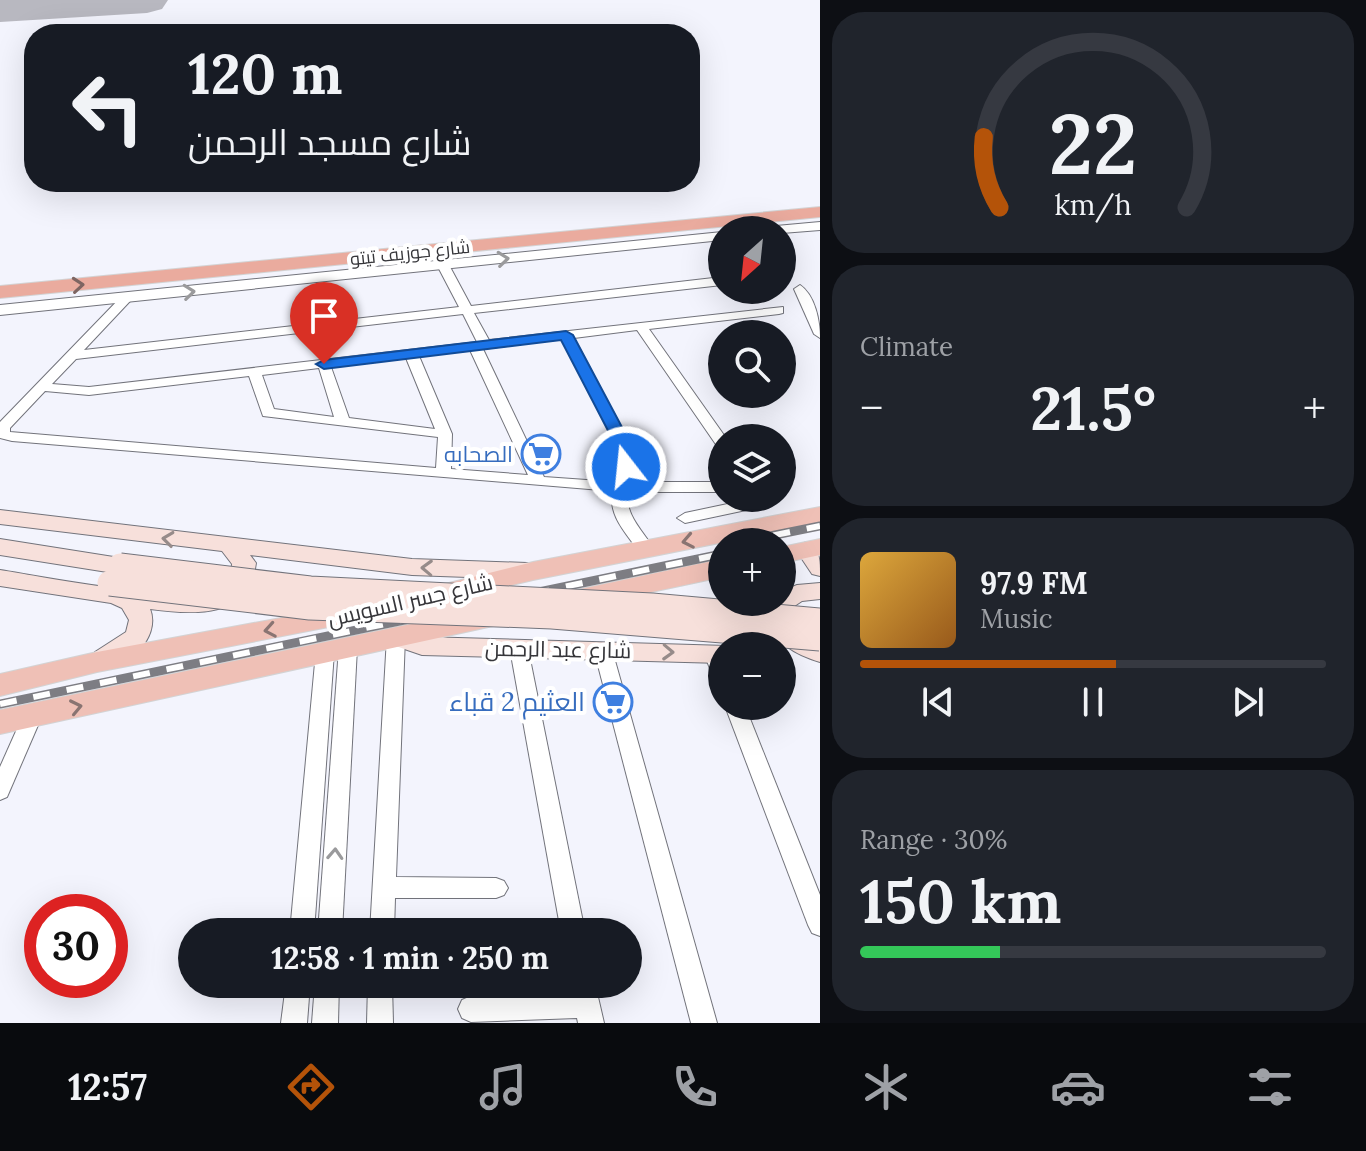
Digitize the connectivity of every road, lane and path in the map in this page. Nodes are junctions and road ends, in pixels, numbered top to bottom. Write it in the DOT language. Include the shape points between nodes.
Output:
graph roads {
  1 [pos="820,195"];
  2 [pos="820,212"];
  3 [pos="820,226"];
  4 [pos="796,228"];
  5 [pos="708,237"];
  6 [pos="443,265"];
  7 [pos="0,274"];
  8 [pos="708,283"];
  9 [pos="800,289"];
  10 [pos="0,292"];
  11 [pos="126,299"];
  12 [pos="0,310"];
  13 [pos="467,310"];
  14 [pos="779,310"];
  15 [pos="640,326"];
  16 [pos="820,334"];
  17 [pos="566,335"];
  18 [pos="480,346"];
  19 [pos="411,354"];
  20 [pos="73,355"];
  21 [pos="324,364"];
  22 [pos="255,373"];
  23 [pos="42,387"];
  24 [pos="343,422"];
  25 [pos="709,424"];
  26 [pos="445,434"];
  27 [pos="443,472"];
  28 [pos="538,481"];
  29 [pos="620,487"];
  30 [pos="708,487"];
  31 [pos="710,512"];
  32 [pos="776,512"];
  33 [pos="820,515"];
  34 [pos="0,517"];
  35 [pos="685,518"];
  36 [pos="785,522"];
  37 [pos="0,547"];
  38 [pos="231,547"];
  39 [pos="646,549"];
  40 [pos="0,565"];
  41 [pos="533,571"];
  42 [pos="708,571"];
  43 [pos="0,578"];
  44 [pos="116,582"];
  45 [pos="820,591"];
  46 [pos="796,594"];
  47 [pos="778,616"];
  48 [pos="820,621"];
  49 [pos="396,637"];
  50 [pos="820,638"];
  51 [pos="519,649"];
  52 [pos="336,650"];
  53 [pos="603,650"];
  54 [pos="820,654"];
  55 [pos="796,655"];
  56 [pos="708,660"];
  57 [pos="97,662"];
  58 [pos="0,685"];
  59 [pos="332,702"];
  60 [pos="32,716"];
  61 [pos="740,720"];
  62 [pos="0,722"];
  63 [pos="0,791"];
  64 [pos="383,887"];
  65 [pos="496,888"];
  66 [pos="304,918"];
  67 [pos="330,918"];
  68 [pos="382,918"];
  69 [pos="570,918"];
  70 [pos="820,925"];
  71 [pos="297,998"];
  72 [pos="326,998"];
  73 [pos="380,998"];
  74 [pos="587,1004"];
  75 [pos="471,1009"];
  76 [pos="294,1023"];
  77 [pos="325,1023"];
  78 [pos="380,1023"];
  79 [pos="704,1023"];
  1 -- 7 [label="highway, شارع جوزيف تيتو"];
  10 -- 2 [label="highway, شارع جوزيف تيتو, one-way"];
  3 -- 4 [label="street"];
  6 -- 5 [label="street, one-way"];
  11 -- 6 [label="street, one-way"];
  6 -- 13 [label="street"];
  8 -- 13 [label="street"];
  9 -- 16 [label="street"];
  11 -- 12 [label="street"];
  11 -- 20 [label="street"];
  13 -- 18 [label="street"];
  13 -- 20 [label="street"];
  14 -- 15 [label="street"];
  15 -- 17 [label="street"];
  15 -- 25 [label="street"];
  17 -- 18 [label="street"];
  17 -- 29 [label="street" via="624,446 626,467"];
  18 -- 19 [label="street"];
  18 -- 28 [label="street"];
  19 -- 21 [label="street"];
  19 -- 26 [label="street"];
  20 -- 23 [label="street"];
  21 -- 22 [label="street"];
  21 -- 24 [label="street"];
  22 -- 23 [label="street" via="89,391"];
  22 -- 24 [label="street" via="268,413"];
  23 -- 27 [label="street" via="3,427 3,434"];
  24 -- 26 [label="street"];
  26 -- 27 [label="street"];
  27 -- 28 [label="street"];
  28 -- 29 [label="street"];
  29 -- 30 [label="street"];
  29 -- 39 [label="street" via="620,511"];
  31 -- 35 [label="street"];
  32 -- 36 [label="street"];
  33 -- 36 [label="main road, شارع جسر السويس"];
  38 -- 34 [label="main road, one-way"];
  36 -- 39 [label="main road, شارع جسر السويس, one-way"];
  37 -- 44 [label="main road"];
  41 -- 38 [label="main road, one-way" via="412,567"];
  38 -- 44 [label="main road" via="244,563 243,576 234,589 200,605 180,606"];
  39 -- 41 [label="main road, شارع جسر السويس"];
  40 -- 44 [label="main road"];
  41 -- 57 [label="main road, شارع جسر السويس, one-way" via="338,618"];
  42 -- 49 [label="main road, شارع جسر السويس"];
  43 -- 44 [label="main road"];
  44 -- 48 [label="main road, bridge" via="652,606"];
  44 -- 50 [label="main road, bridge" via="310,607 552,616"];
  44 -- 57 [label="main road" via="137,607 141,627 126,648"];
  45 -- 46 [label="main road"];
  47 -- 54 [label="main road" via="786,633"];
  49 -- 51 [label="main road, شارع عبد الرحمن" via="422,646"];
  49 -- 52 [label="main road, شارع جسر السويس"];
  49 -- 64 [label="street"];
  51 -- 53 [label="main road, شارع عبد الرحمن"];
  51 -- 69 [label="street"];
  52 -- 59 [label="street"];
  60 -- 52 [label="main road, شارع جسر السويس, one-way"];
  53 -- 56 [label="main road, شارع عبد الرحمن, one-way"];
  53 -- 79 [label="street"];
  54 -- 55 [label="main road"];
  57 -- 58 [label="main road, شارع جسر السويس"];
  59 -- 66 [label="street"];
  67 -- 59 [label="street, one-way"];
  60 -- 62 [label="main road, شارع جسر السويس"];
  60 -- 63 [label="street"];
  61 -- 70 [label="street"];
  64 -- 65 [label="street"];
  64 -- 68 [label="street"];
  71 -- 76 [label="street"];
  72 -- 77 [label="street"];
  73 -- 78 [label="street"];
  74 -- 75 [label="street"];
}
